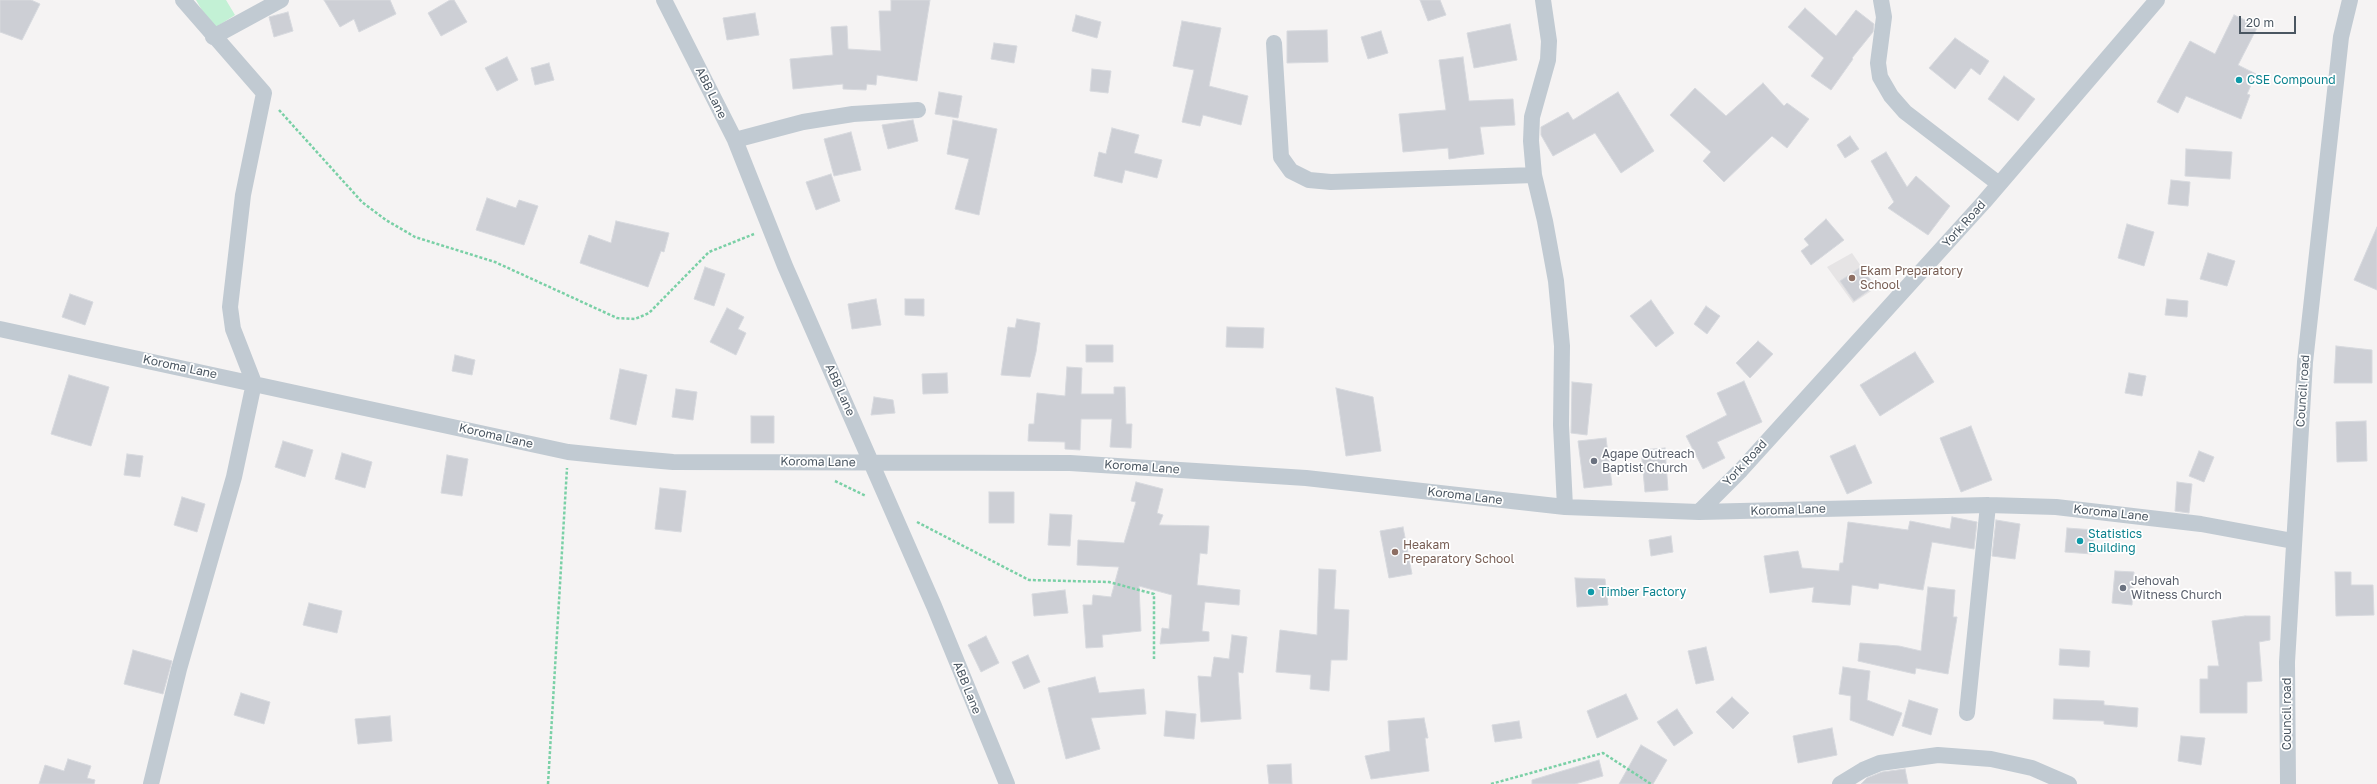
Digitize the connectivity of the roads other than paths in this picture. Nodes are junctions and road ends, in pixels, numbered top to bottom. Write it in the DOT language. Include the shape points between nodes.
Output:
graph roads {
  1 [pos="183,0"];
  2 [pos="281,0"];
  3 [pos="664,0"];
  4 [pos="1543,0"];
  5 [pos="1881,0"];
  6 [pos="2157,0"];
  7 [pos="2350,0"];
  8 [pos="214,37"];
  9 [pos="1274,43"];
  10 [pos="918,110"];
  11 [pos="735,140"];
  12 [pos="1534,175"];
  13 [pos="1999,184"];
  14 [pos="0,329"];
  15 [pos="254,383"];
  16 [pos="872,464"];
  17 [pos="1988,504"];
  18 [pos="1565,507"];
  19 [pos="1698,512"];
  20 [pos="2293,541"];
  21 [pos="1967,713"];
  22 [pos="151,784"];
  23 [pos="1007,784"];
  24 [pos="1840,784"];
  25 [pos="2069,784"];
  26 [pos="2288,784"];
  1 -- 8 [label="street"];
  2 -- 8 [label="street"];
  3 -- 11 [label="street, ABB Lane"];
  4 -- 12 [label="street" via="1549,41 1548,60 1532,116"];
  5 -- 13 [label="street" via="1884,17 1878,63 1880,77 1891,96 1905,112"];
  6 -- 13 [label="street, York Road"];
  7 -- 20 [label="street, Council road" via="2341,37 2322,199 2305,362"];
  8 -- 15 [label="street" via="264,93 242,195 230,307 233,329"];
  9 -- 12 [label="street" via="1281,157 1291,171 1309,180 1331,182"];
  10 -- 11 [label="street" via="853,114 803,122"];
  11 -- 16 [label="street, ABB Lane" via="770,228"];
  12 -- 18 [label="street" via="1556,281 1562,346 1561,426"];
  13 -- 19 [label="street, York Road" via="1741,470"];
  14 -- 15 [label="street, Koroma Lane"];
  15 -- 16 [label="street, Koroma Lane" via="568,452 673,462"];
  15 -- 22 [label="street" via="234,477 179,668"];
  16 -- 18 [label="street, Koroma Lane" via="1070,463 1306,478"];
  16 -- 23 [label="street, ABB Lane"];
  17 -- 19 [label="street, Koroma Lane"];
  17 -- 20 [label="street, Koroma Lane" via="2056,506 2133,514"];
  17 -- 21 [label="street"];
  18 -- 19 [label="street, Koroma Lane"];
  20 -- 26 [label="street, Council road" via="2287,662"];
  24 -- 25 [label="street" via="1862,770 1880,763 1938,755 1991,759 2032,768"];
}
